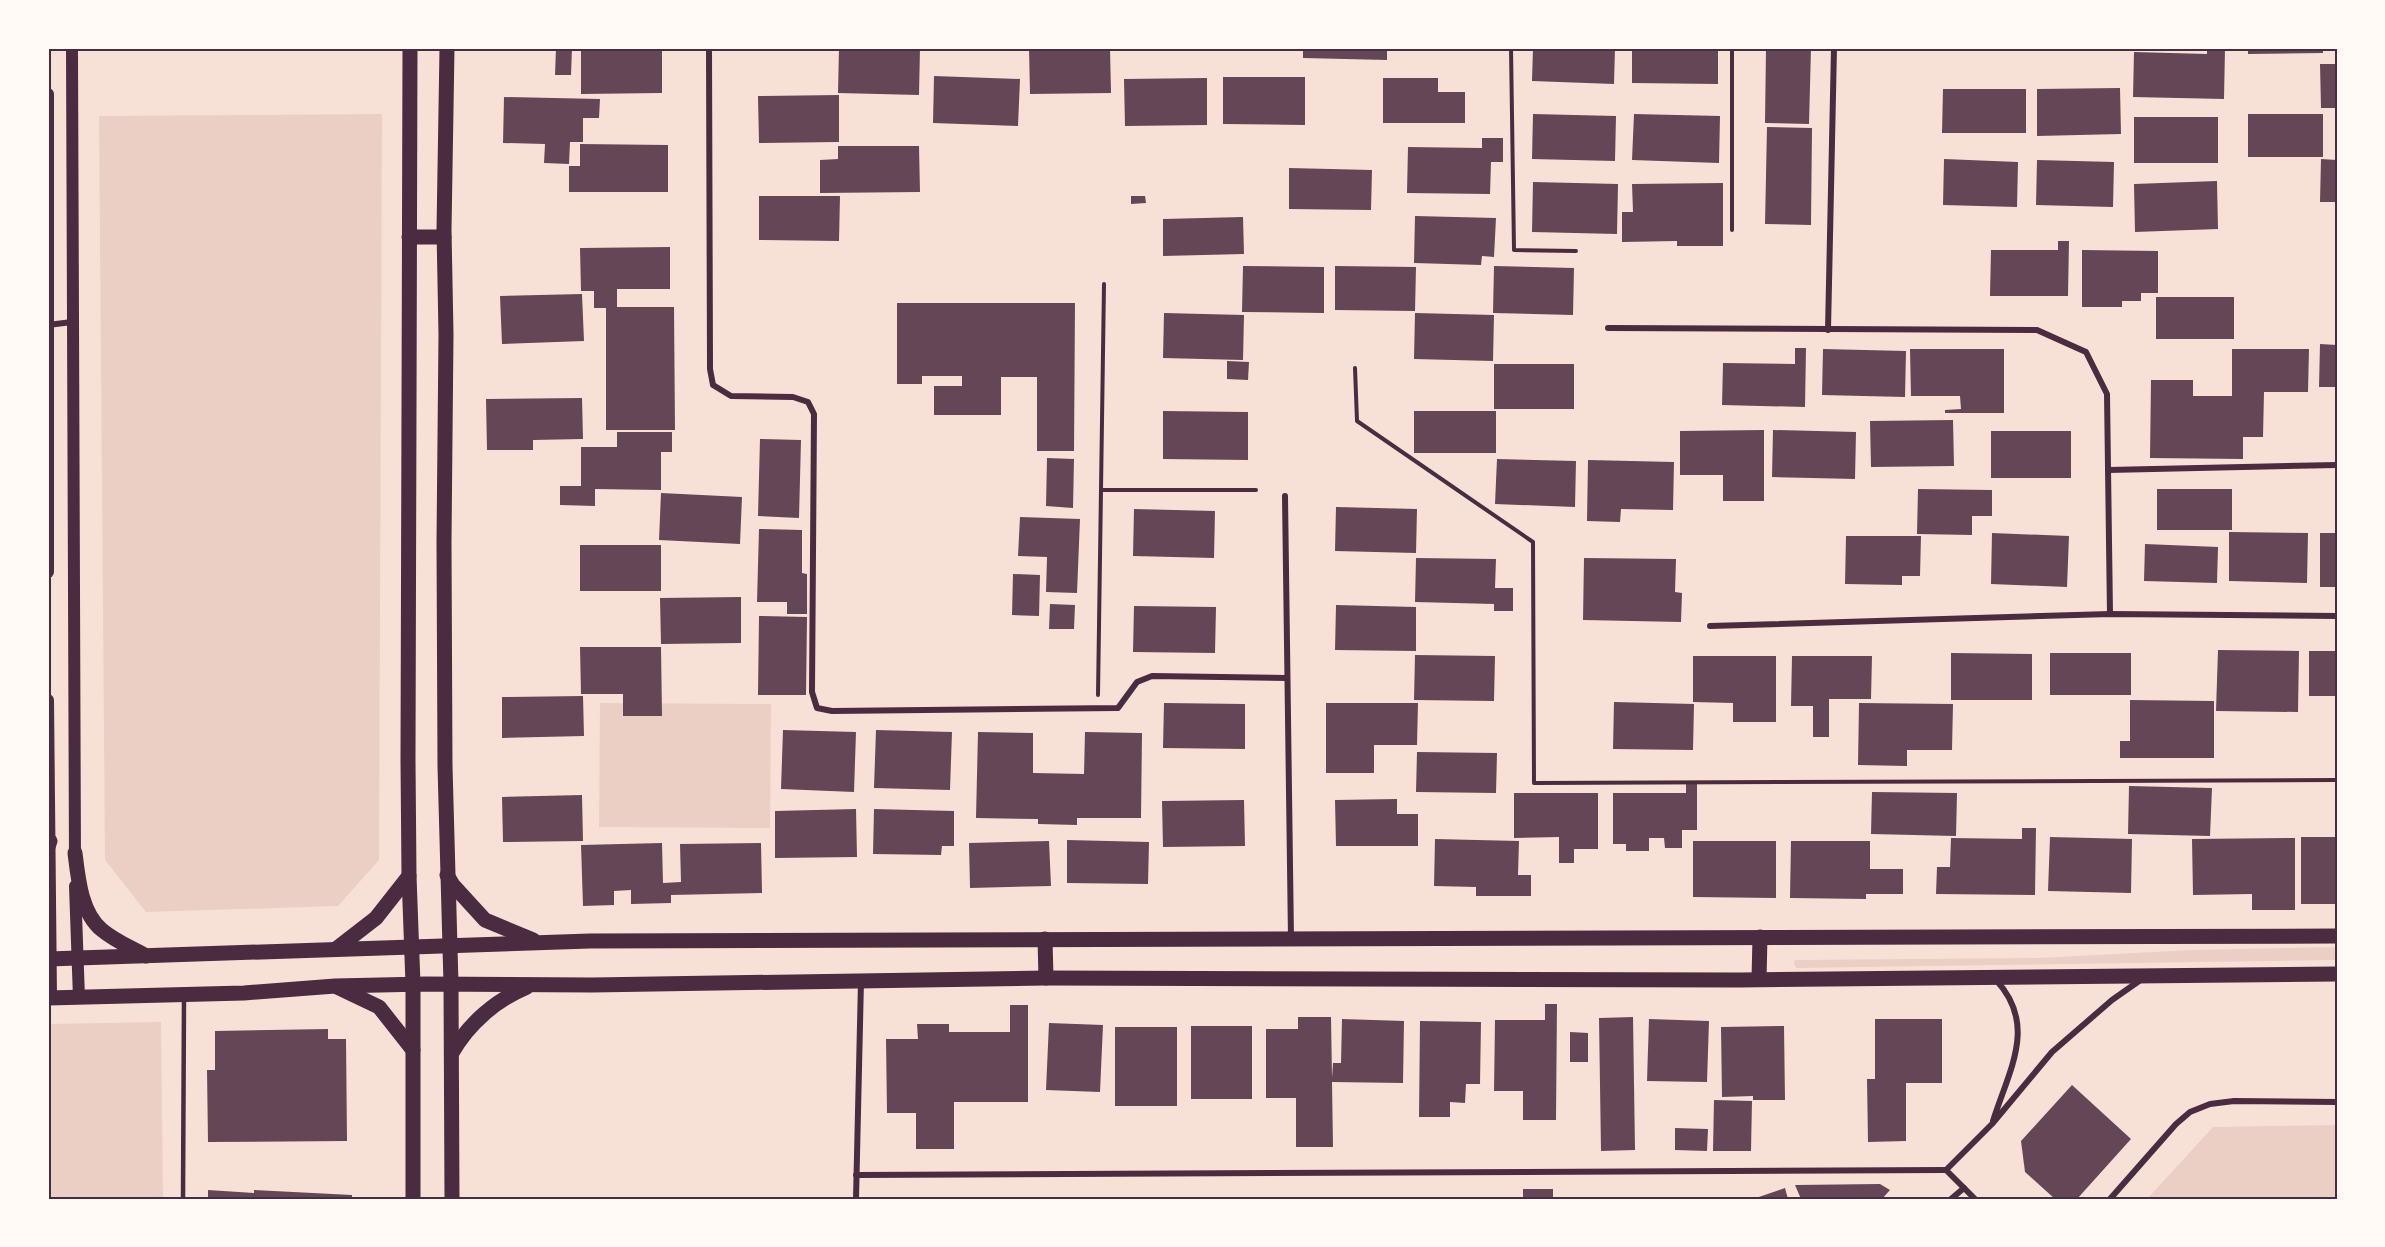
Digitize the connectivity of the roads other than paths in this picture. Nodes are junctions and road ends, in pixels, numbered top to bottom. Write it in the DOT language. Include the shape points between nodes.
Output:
graph roads {
  1 [pos="72,48"];
  2 [pos="410,48"];
  3 [pos="447,48"];
  4 [pos="709,48"];
  5 [pos="1834,48"];
  6 [pos="48,94"];
  7 [pos="409,237"];
  8 [pos="444,237"];
  9 [pos="72,322"];
  10 [pos="48,325"];
  11 [pos="1608,328"];
  12 [pos="1828,330"];
  13 [pos="2337,465"];
  14 [pos="2108,470"];
  15 [pos="1285,496"];
  16 [pos="48,572"];
  17 [pos="2110,615"];
  18 [pos="2337,616"];
  19 [pos="1710,626"];
  20 [pos="1287,678"];
  21 [pos="48,700"];
  22 [pos="49,844"];
  23 [pos="75,853"];
  24 [pos="447,875"];
  25 [pos="409,876"];
  26 [pos="2337,936"];
  27 [pos="1760,937"];
  28 [pos="1045,939"];
  29 [pos="1291,939"];
  30 [pos="539,942"];
  31 [pos="450,945"];
  32 [pos="411,946"];
  33 [pos="336,949"];
  34 [pos="146,956"];
  35 [pos="49,959"];
  36 [pos="78,959"];
  37 [pos="2337,974"];
  38 [pos="2146,976"];
  39 [pos="1046,978"];
  40 [pos="1994,978"];
  41 [pos="1759,979"];
  42 [pos="861,980"];
  43 [pos="413,984"];
  44 [pos="451,984"];
  45 [pos="533,984"];
  46 [pos="334,986"];
  47 [pos="184,995"];
  48 [pos="50,998"];
  49 [pos="79,998"];
  50 [pos="413,1050"];
  51 [pos="450,1056"];
  52 [pos="2337,1102"];
  53 [pos="1992,1124"];
  54 [pos="1946,1170"];
  55 [pos="856,1175"];
  56 [pos="1964,1188"];
  57 [pos="183,1199"];
  58 [pos="413,1199"];
  59 [pos="452,1199"];
  60 [pos="856,1199"];
  61 [pos="1951,1199"];
  62 [pos="1975,1199"];
  63 [pos="2110,1199"];
  1 -- 9 [label="main road"];
  2 -- 7 [label="main road"];
  3 -- 8 [label="main road"];
  4 -- 20 [label="street" via="710,369 713,385 730,396 793,397 808,402 814,414 812,692 817,708 1118,708 1137,682 1152,676"];
  5 -- 12 [label="street"];
  6 -- 10 [label="main road"];
  7 -- 8 [label="main road"];
  7 -- 25 [label="main road"];
  8 -- 24 [label="main road"];
  9 -- 10 [label="street"];
  9 -- 23 [label="main road"];
  10 -- 16 [label="main road"];
  11 -- 12 [label="street"];
  12 -- 14 [label="street" via="2037,330 2086,352 2106,394"];
  13 -- 14 [label="street"];
  14 -- 17 [label="street"];
  15 -- 20 [label="street"];
  17 -- 18 [label="street"];
  17 -- 19 [label="street"];
  20 -- 29 [label="street"];
  21 -- 22 [label="main road"];
  22 -- 35 [label="main road"];
  23 -- 34 [label="main road" via="79,889 100,929"];
  23 -- 36 [label="main road"];
  24 -- 30 [label="main road" via="485,920"];
  24 -- 31 [label="main road"];
  25 -- 32 [label="main road"];
  25 -- 33 [label="main road" via="376,918"];
  26 -- 27 [label="main road"];
  27 -- 29 [label="main road"];
  27 -- 41 [label="main road"];
  28 -- 29 [label="main road"];
  28 -- 30 [label="main road"];
  28 -- 39 [label="main road"];
  30 -- 31 [label="main road"];
  31 -- 32 [label="main road"];
  31 -- 44 [label="main road"];
  32 -- 33 [label="main road"];
  32 -- 43 [label="main road"];
  33 -- 34 [label="main road"];
  34 -- 36 [label="main road"];
  35 -- 36 [label="main road"];
  35 -- 48 [label="main road"];
  36 -- 49 [label="main road"];
  37 -- 38 [label="main road"];
  38 -- 40 [label="main road"];
  38 -- 53 [label="street" via="2052,1052"];
  39 -- 41 [label="main road"];
  39 -- 42 [label="main road"];
  40 -- 41 [label="main road"];
  40 -- 53 [label="street" via="2015,1006 2019,1038"];
  42 -- 45 [label="main road"];
  42 -- 55 [label="street"];
  43 -- 44 [label="main road"];
  43 -- 46 [label="main road"];
  43 -- 50 [label="main road"];
  44 -- 45 [label="main road"];
  44 -- 51 [label="main road"];
  45 -- 51 [label="main road" via="508,995 475,1023 462,1035"];
  46 -- 47 [label="main road"];
  46 -- 50 [label="main road" via="379,1007"];
  47 -- 49 [label="main road"];
  47 -- 57 [label="lane"];
  48 -- 49 [label="main road"];
  50 -- 58 [label="main road"];
  51 -- 59 [label="main road"];
  52 -- 63 [label="street" via="2234,1101 2190,1112"];
  53 -- 54 [label="street"];
  54 -- 55 [label="street"];
  54 -- 56 [label="street"];
  55 -- 60 [label="street"];
  56 -- 61 [label="street"];
  56 -- 62 [label="street"];
}
